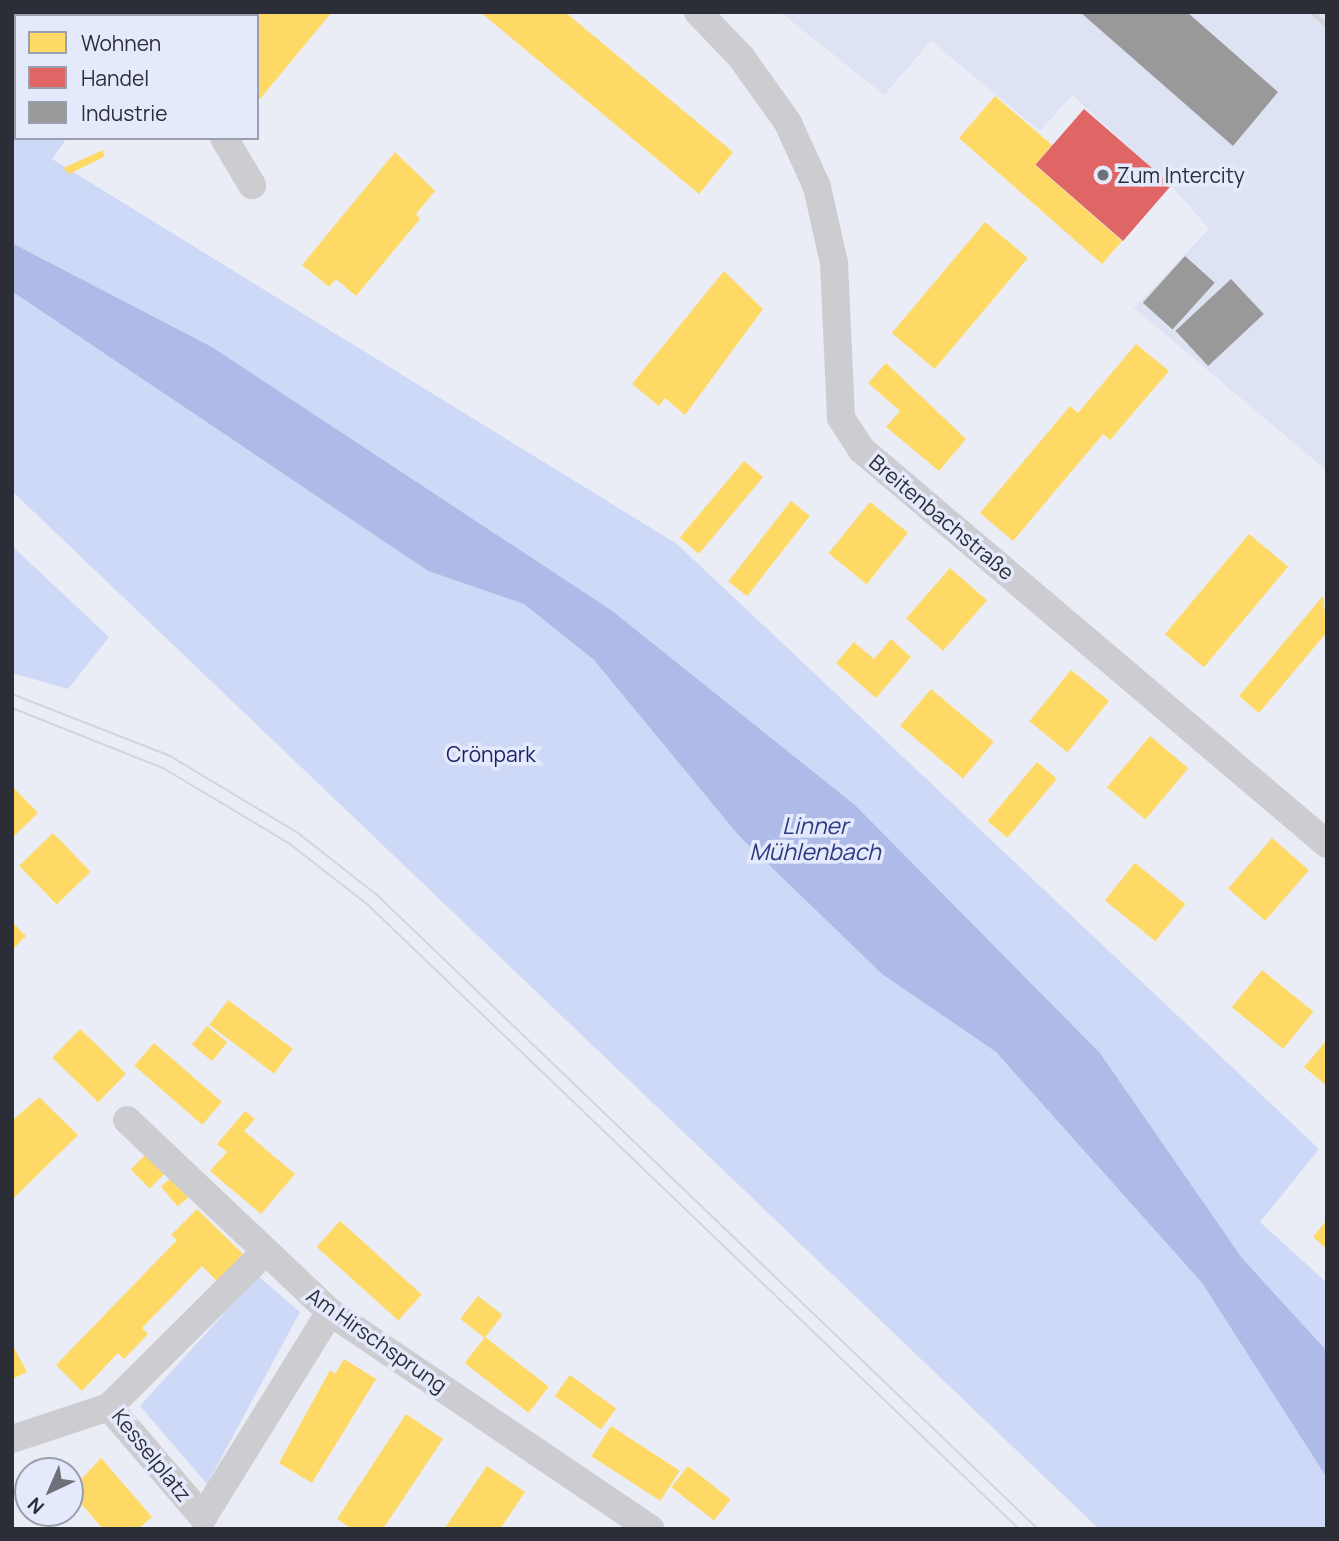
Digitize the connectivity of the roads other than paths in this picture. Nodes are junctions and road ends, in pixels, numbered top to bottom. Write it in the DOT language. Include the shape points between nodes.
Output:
graph roads {
  1 [pos="698,12"];
  2 [pos="225,140"];
  3 [pos="252,186"];
  4 [pos="1327,844"];
  5 [pos="127,1120"];
  6 [pos="264,1253"];
  7 [pos="330,1312"];
  8 [pos="109,1407"];
  9 [pos="12,1439"];
  10 [pos="205,1523"];
  11 [pos="651,1529"];
  1 -- 4 [label="street, Breitenbachstraße" via="741,57 788,123 817,187 834,263 841,418 862,450"];
  2 -- 3 [label="street"];
  5 -- 6 [label="street, Am Hirschsprung"];
  6 -- 7 [label="street, Am Hirschsprung"];
  6 -- 8 [label="street, Kesselplatz"];
  7 -- 10 [label="street, Kesselplatz"];
  7 -- 11 [label="street, Am Hirschsprung"];
  8 -- 9 [label="street"];
  8 -- 10 [label="street, Kesselplatz"];
}
